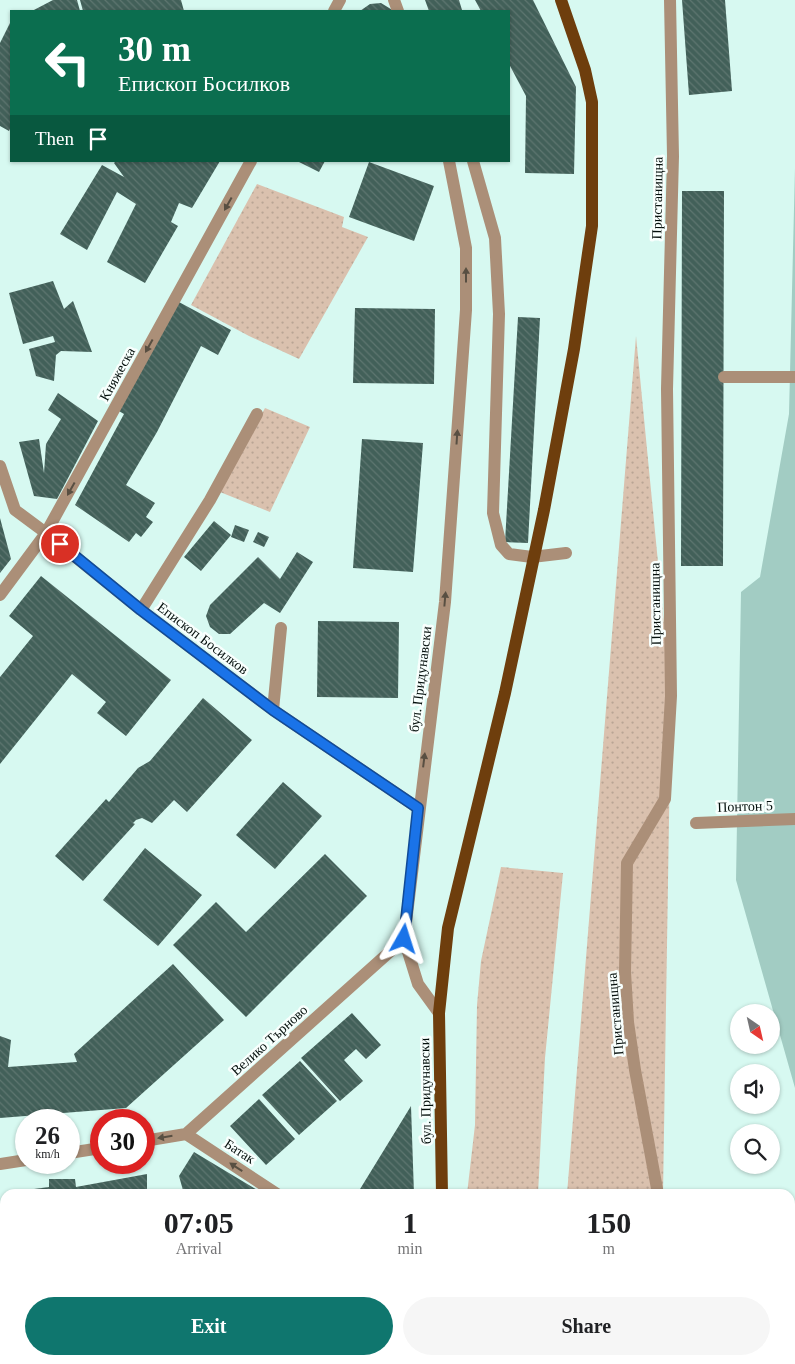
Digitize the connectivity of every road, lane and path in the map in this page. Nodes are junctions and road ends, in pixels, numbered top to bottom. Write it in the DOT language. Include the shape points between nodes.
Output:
graph roads {
  1 [pos="561,0"];
  2 [pos="670,0"];
  3 [pos="250,162"];
  4 [pos="449,162"];
  5 [pos="473,162"];
  6 [pos="724,377"];
  7 [pos="795,377"];
  8 [pos="257,414"];
  9 [pos="0,466"];
  10 [pos="46,533"];
  11 [pos="566,553"];
  12 [pos="532,557"];
  13 [pos="0,595"];
  14 [pos="141,610"];
  15 [pos="282,628"];
  16 [pos="273,710"];
  17 [pos="418,808"];
  18 [pos="795,819"];
  19 [pos="696,823"];
  20 [pos="404,939"];
  21 [pos="439,1013"];
  22 [pos="186,1134"];
  23 [pos="155,1139"];
  24 [pos="15,1162"];
  25 [pos="0,1164"];
  26 [pos="269,1189"];
  27 [pos="442,1189"];
  28 [pos="657,1189"];
  1 -- 12 [label="main road" via="585,70 592,102 592,226 574,349"];
  2 -- 28 [label="street, Пристанищна" via="673,156 667,390 671,696 665,799 627,863 625,972 635,1070"];
  3 -- 10 [label="street, Княжеска, one-way"];
  17 -- 4 [label="street, бул. Придунавски, one-way" via="445,602 466,310 466,248"];
  5 -- 12 [label="street" via="495,238 499,314 492,513 501,544 509,554"];
  6 -- 7 [label="street"];
  8 -- 14 [label="street" via="210,500"];
  9 -- 10 [label="street, Епископ Босилков" via="15,510"];
  10 -- 13 [label="street, Княжеска"];
  10 -- 14 [label="street, Епископ Босилков"];
  11 -- 12 [label="street"];
  12 -- 21 [label="main road" via="504,693 448,928"];
  14 -- 16 [label="street, Епископ Босилков"];
  15 -- 16 [label="street"];
  16 -- 17 [label="street, Епископ Босилков"];
  17 -- 20 [label="street, бул. Придунавски"];
  18 -- 19 [label="street, Понтон 5"];
  20 -- 21 [label="street, бул. Придунавски" via="418,984"];
  20 -- 22 [label="street, Велико Търново"];
  21 -- 27 [label="main road, бул. Придунавски"];
  22 -- 23 [label="street, one-way"];
  26 -- 22 [label="street, Батак, one-way"];
  24 -- 25 [label="street"];
}
